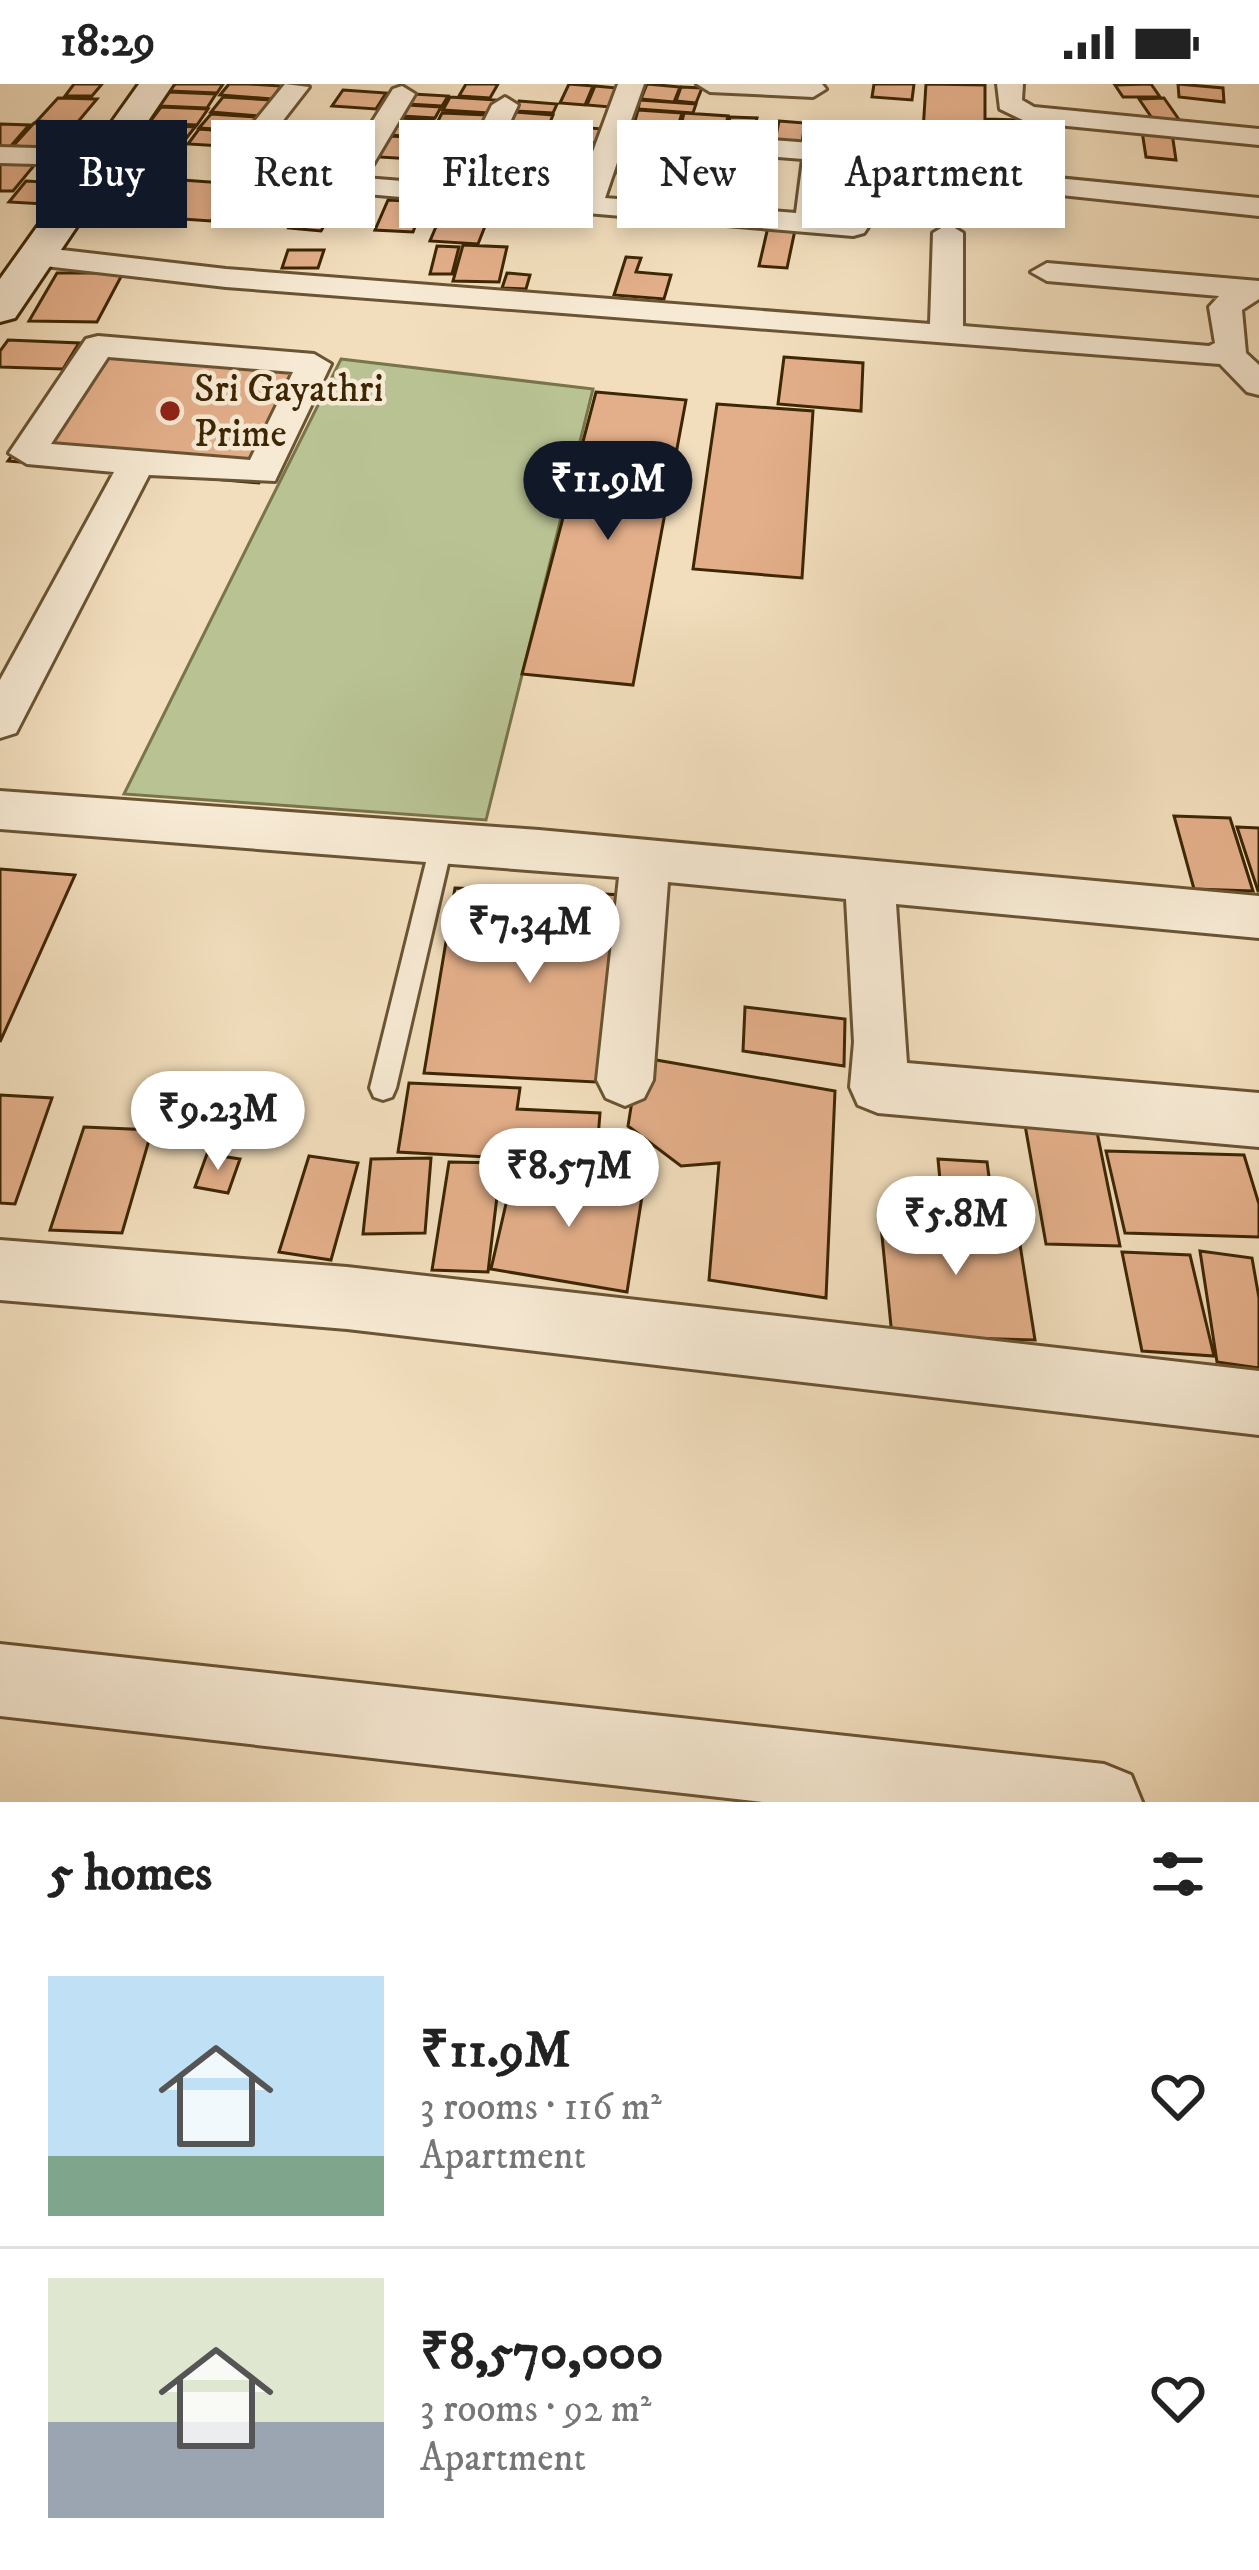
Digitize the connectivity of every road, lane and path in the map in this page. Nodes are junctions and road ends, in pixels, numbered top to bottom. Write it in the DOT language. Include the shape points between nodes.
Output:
graph roads {
  1 [pos="156,84"];
  2 [pos="631,84"];
  3 [pos="710,84"];
  4 [pos="1010,84"];
  5 [pos="296,87"];
  6 [pos="814,89"];
  7 [pos="402,94"];
  8 [pos="505,105"];
  9 [pos="132,120"];
  10 [pos="266,120"];
  11 [pos="498,120"];
  12 [pos="612,136"];
  13 [pos="1259,137"];
  14 [pos="375,139"];
  15 [pos="802,151"];
  16 [pos="0,155"];
  17 [pos="36,156"];
  18 [pos="1065,188"];
  19 [pos="593,191"];
  20 [pos="593,205"];
  21 [pos="1259,207"];
  22 [pos="802,223"];
  23 [pos="56,228"];
  24 [pos="948,233"];
  25 [pos="36,256"];
  26 [pos="1254,290"];
  27 [pos="0,309"];
  28 [pos="946,337"];
  29 [pos="1054,346"];
  30 [pos="1228,353"];
  31 [pos="1259,385"];
  32 [pos="137,463"];
  33 [pos="0,721"];
  34 [pos="0,810"];
  35 [pos="442,842"];
  36 [pos="645,860"];
  37 [pos="870,882"];
  38 [pos="1259,916"];
  39 [pos="625,1080"];
  40 [pos="383,1088"];
  41 [pos="1259,1120"];
  42 [pos="0,1270"];
  43 [pos="1259,1403"];
  44 [pos="0,1680"];
  45 [pos="1104,1802"];
  1 -- 9 [label="street"];
  2 -- 12 [label="street"];
  3 -- 6 [label="street"];
  4 -- 13 [label="street" via="1010,104 1027,114"];
  5 -- 10 [label="street"];
  7 -- 14 [label="street"];
  8 -- 11 [label="street"];
  12 -- 15 [label="street"];
  12 -- 19 [label="street"];
  16 -- 17 [label="street"];
  18 -- 21 [label="street"];
  20 -- 22 [label="street"];
  23 -- 25 [label="street"];
  24 -- 28 [label="street"];
  25 -- 27 [label="street"];
  25 -- 28 [label="street"];
  26 -- 29 [label="street" via="1048,258"];
  26 -- 30 [label="street" via="1226,307 1234,340"];
  28 -- 29 [label="street"];
  29 -- 30 [label="street"];
  30 -- 31 [label="street"];
  32 -- 32 [label="street" via="27,453 98,346 314,364 262,472"];
  32 -- 33 [label="street"];
  34 -- 35 [label="street"];
  35 -- 36 [label="street"];
  35 -- 40 [label="lane"];
  36 -- 37 [label="street"];
  36 -- 39 [label="street"];
  37 -- 38 [label="street"];
  37 -- 41 [label="street" via="878,1087"];
  42 -- 43 [label="street" via="347,1298"];
  44 -- 45 [label="street"];
}
